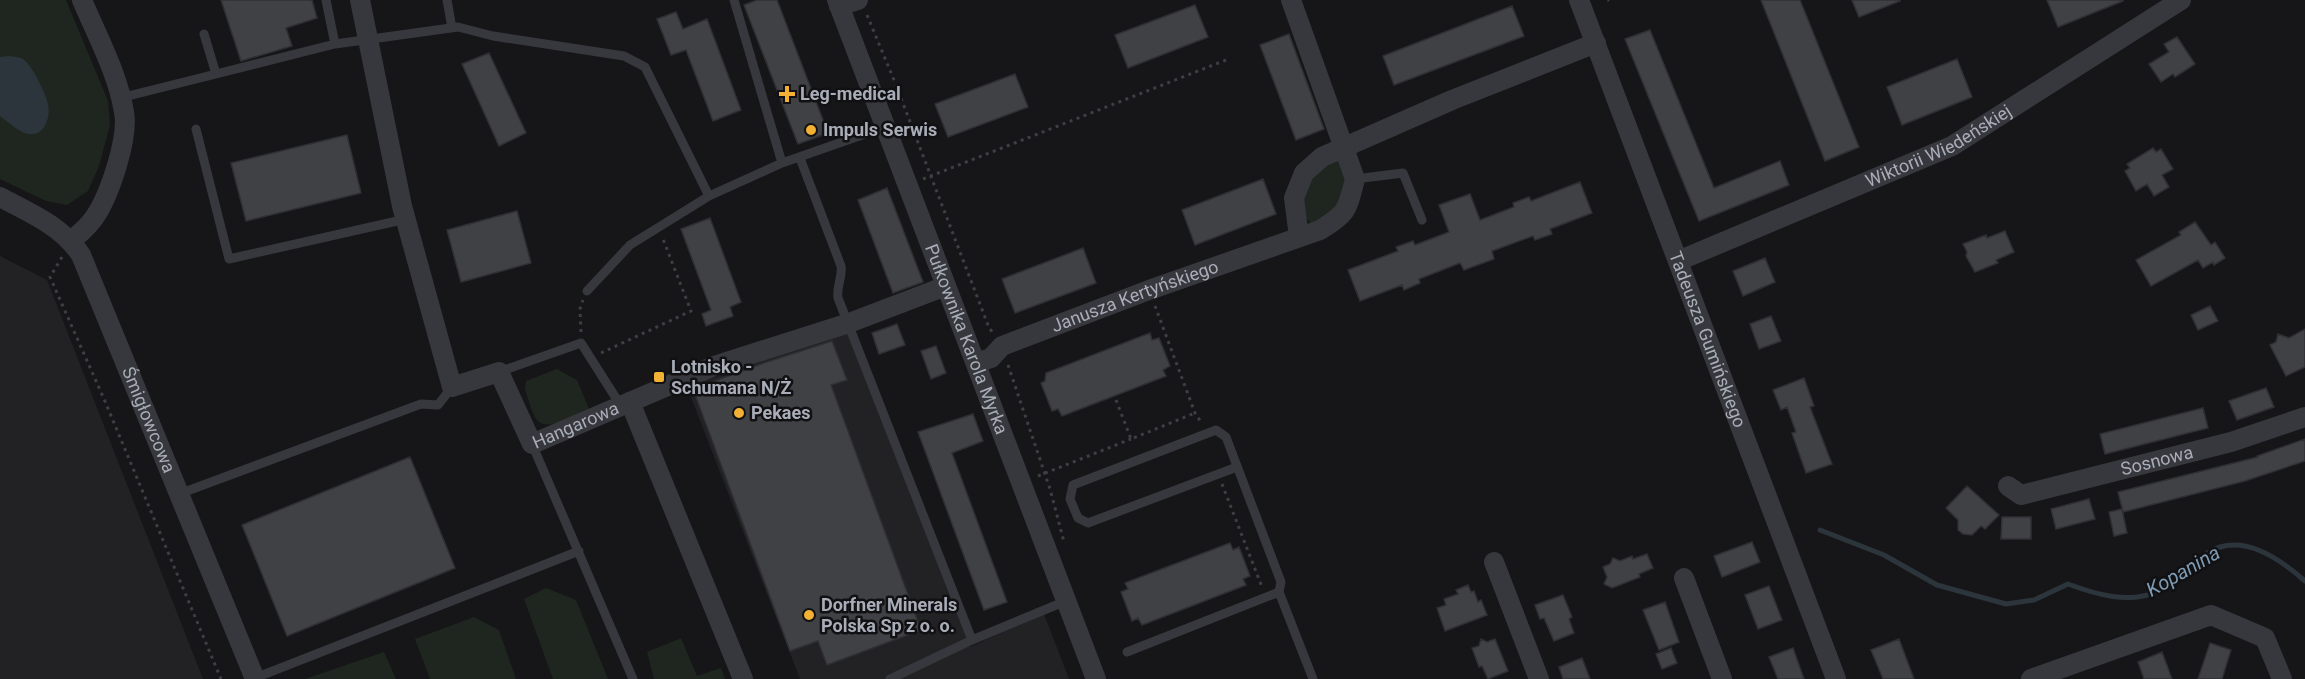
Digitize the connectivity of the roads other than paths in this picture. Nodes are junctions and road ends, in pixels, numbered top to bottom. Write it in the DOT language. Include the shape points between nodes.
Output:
graph roads {
  1 [pos="82,0"];
  2 [pos="326,0"];
  3 [pos="360,0"];
  4 [pos="447,0"];
  5 [pos="734,0"];
  6 [pos="858,0"];
  7 [pos="1291,0"];
  8 [pos="1579,0"];
  9 [pos="2181,0"];
  10 [pos="838,3"];
  11 [pos="452,28"];
  12 [pos="204,34"];
  13 [pos="368,39"];
  14 [pos="1596,43"];
  15 [pos="335,44"];
  16 [pos="216,74"];
  17 [pos="120,98"];
  18 [pos="885,127"];
  19 [pos="196,129"];
  20 [pos="1344,146"];
  21 [pos="800,158"];
  22 [pos="782,163"];
  23 [pos="1355,179"];
  24 [pos="709,196"];
  25 [pos="0,197"];
  26 [pos="406,219"];
  27 [pos="1422,220"];
  28 [pos="1299,237"];
  29 [pos="72,241"];
  30 [pos="1678,261"];
  31 [pos="946,286"];
  32 [pos="587,291"];
  33 [pos="849,323"];
  34 [pos="976,363"];
  35 [pos="499,372"];
  36 [pos="452,387"];
  37 [pos="626,404"];
  38 [pos="2305,417"];
  39 [pos="532,444"];
  40 [pos="1237,467"];
  41 [pos="2008,486"];
  42 [pos="179,494"];
  43 [pos="579,551"];
  44 [pos="1494,562"];
  45 [pos="1684,578"];
  46 [pos="1279,592"];
  47 [pos="1066,601"];
  48 [pos="972,640"];
  49 [pos="1127,652"];
  50 [pos="254,679"];
  51 [pos="633,679"];
  52 [pos="743,679"];
  53 [pos="890,679"];
  54 [pos="1096,679"];
  55 [pos="1314,679"];
  56 [pos="1539,679"];
  57 [pos="1722,679"];
  58 [pos="1836,679"];
  59 [pos="2031,679"];
  60 [pos="2282,679"];
  1 -- 17 [label="street"];
  2 -- 15 [label="lane"];
  3 -- 13 [label="street"];
  4 -- 11 [label="lane"];
  5 -- 22 [label="lane"];
  6 -- 10 [label="street"];
  7 -- 20 [label="street"];
  8 -- 14 [label="street, Tadeusza Gumińskiego"];
  9 -- 30 [label="street, Wiktorii Wiedeńskiej" via="1952,146"];
  10 -- 18 [label="street, Pułkownika Karola Myrka"];
  11 -- 13 [label="lane"];
  11 -- 24 [label="lane" via="624,56 645,67"];
  12 -- 16 [label="lane"];
  13 -- 15 [label="lane"];
  13 -- 26 [label="street"];
  14 -- 20 [label="street"];
  14 -- 30 [label="street, Tadeusza Gumińskiego"];
  15 -- 16 [label="lane"];
  16 -- 17 [label="lane"];
  17 -- 29 [label="street" via="125,114 111,184 95,217"];
  18 -- 21 [label="lane"];
  18 -- 31 [label="street, Pułkownika Karola Myrka"];
  19 -- 26 [label="lane" via="229,259"];
  20 -- 23 [label="street"];
  20 -- 28 [label="street" via="1322,157 1304,173 1294,198"];
  21 -- 22 [label="lane"];
  21 -- 33 [label="lane" via="841,266 838,297"];
  22 -- 24 [label="lane"];
  23 -- 27 [label="lane" via="1403,173"];
  23 -- 28 [label="street, Janusza Kertyńskiego" via="1341,217"];
  24 -- 32 [label="lane" via="630,245"];
  25 -- 29 [label="street, Śmigłowcowa" via="51,224"];
  26 -- 36 [label="street"];
  28 -- 34 [label="street, Janusza Kertyńskiego" via="1002,346 991,358"];
  29 -- 42 [label="street, Śmigłowcowa"];
  30 -- 58 [label="street, Tadeusza Gumińskiego"];
  31 -- 33 [label="street"];
  31 -- 34 [label="street, Pułkownika Karola Myrka"];
  33 -- 37 [label="street" via="714,366"];
  33 -- 48 [label="lane"];
  34 -- 47 [label="street, Pułkownika Karola Myrka"];
  35 -- 36 [label="street"];
  35 -- 37 [label="lane" via="581,343"];
  35 -- 39 [label="street, Hangarowa"];
  36 -- 42 [label="lane" via="438,405 421,404"];
  37 -- 39 [label="street, Hangarowa"];
  37 -- 52 [label="street, Hangarowa"];
  38 -- 41 [label="street, Sosnowa" via="2231,442 2020,495"];
  39 -- 43 [label="lane"];
  40 -- 40 [label="lane" via="1226,437 1216,430 1073,485 1070,499 1078,518 1088,523"];
  40 -- 46 [label="lane" via="1281,582"];
  42 -- 50 [label="street, Śmigłowcowa"];
  43 -- 50 [label="lane"];
  43 -- 51 [label="lane"];
  44 -- 56 [label="street"];
  45 -- 57 [label="street"];
  46 -- 49 [label="lane"];
  46 -- 55 [label="lane"];
  47 -- 48 [label="lane"];
  47 -- 54 [label="street, Pułkownika Karola Myrka"];
  48 -- 53 [label="lane"];
  59 -- 60 [label="street" via="2211,615 2265,638"];
}
